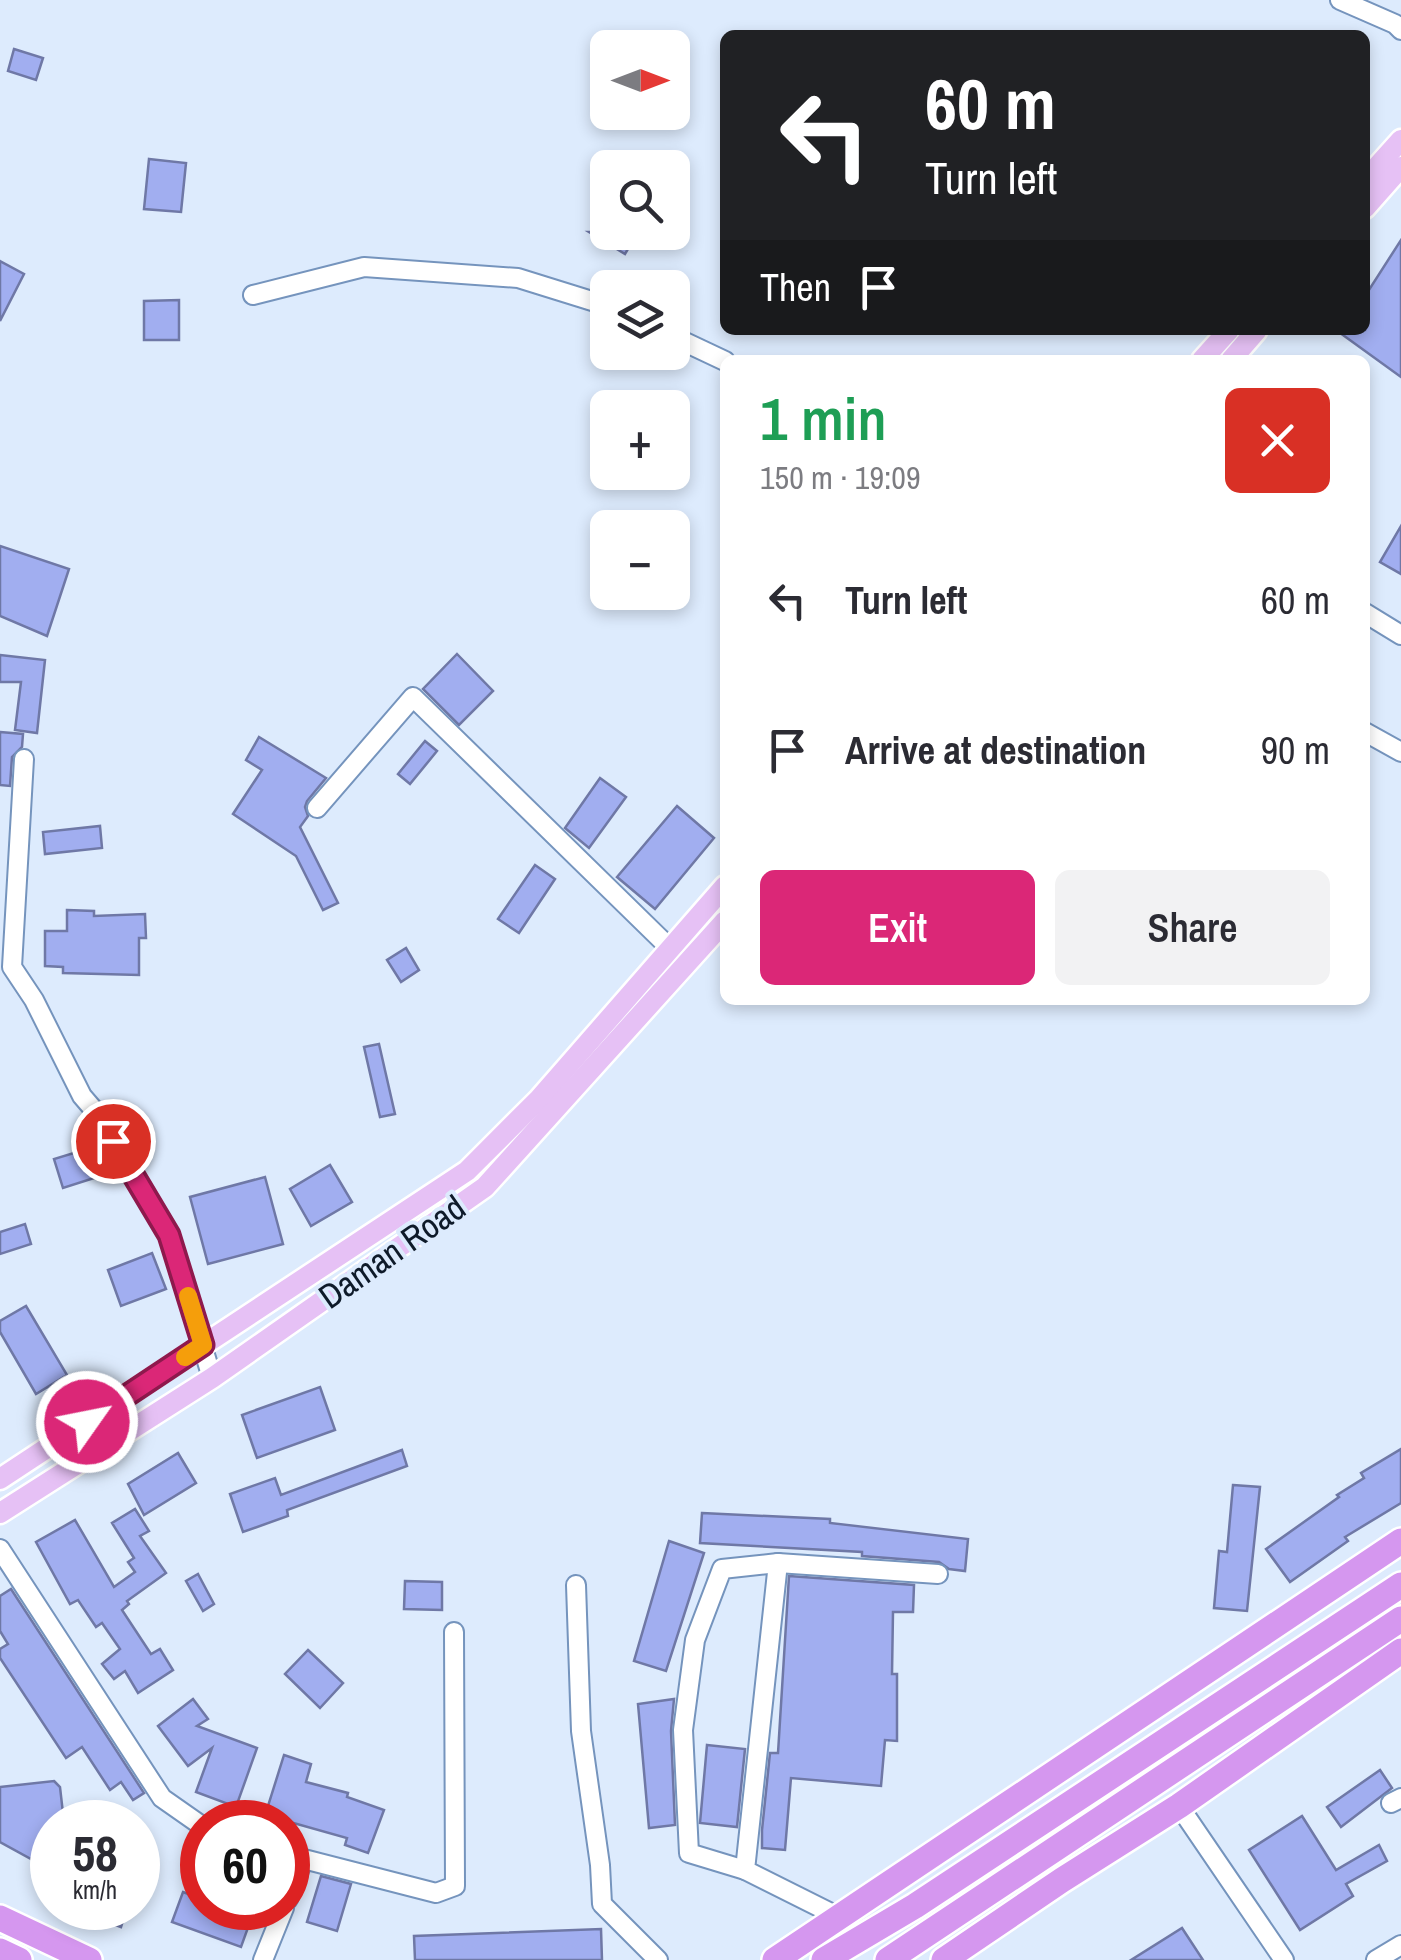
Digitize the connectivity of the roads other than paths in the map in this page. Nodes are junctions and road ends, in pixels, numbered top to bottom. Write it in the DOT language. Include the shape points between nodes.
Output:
graph roads {
  1 [pos="1340,0"];
  2 [pos="1401,30"];
  3 [pos="1401,140"];
  4 [pos="1401,167"];
  5 [pos="1370,174"];
  6 [pos="1370,202"];
  7 [pos="253,295"];
  8 [pos="590,300"];
  9 [pos="1225,335"];
  10 [pos="1253,335"];
  11 [pos="690,344"];
  12 [pos="1207,355"];
  13 [pos="1235,355"];
  14 [pos="720,359"];
  15 [pos="1370,616"];
  16 [pos="1401,635"];
  17 [pos="1370,735"];
  18 [pos="1401,752"];
  19 [pos="24,759"];
  20 [pos="316,808"];
  21 [pos="720,892"];
  22 [pos="720,927"];
  23 [pos="670,948"];
  24 [pos="686,965"];
  25 [pos="203,1345"];
  26 [pos="212,1378"];
  27 [pos="0,1479"];
  28 [pos="0,1513"];
  29 [pos="1401,1541"];
  30 [pos="0,1549"];
  31 [pos="778,1564"];
  32 [pos="938,1574"];
  33 [pos="1401,1584"];
  34 [pos="576,1585"];
  35 [pos="1401,1620"];
  36 [pos="454,1632"];
  37 [pos="1401,1651"];
  38 [pos="1179,1806"];
  39 [pos="180,1811"];
  40 [pos="310,1862"];
  41 [pos="746,1870"];
  42 [pos="839,1917"];
  43 [pos="0,1918"];
  44 [pos="275,1930"];
  45 [pos="1401,1945"];
  46 [pos="0,1952"];
  47 [pos="19,1960"];
  48 [pos="89,1960"];
  49 [pos="263,1960"];
  50 [pos="658,1960"];
  51 [pos="776,1960"];
  52 [pos="824,1960"];
  53 [pos="888,1960"];
  54 [pos="944,1960"];
  55 [pos="1284,1960"];
  56 [pos="1376,1960"];
  1 -- 2 [label="street"];
  3 -- 5 [label="main road"];
  4 -- 6 [label="main road"];
  7 -- 8 [label="street" via="364,267 518,278"];
  9 -- 12 [label="main road"];
  10 -- 13 [label="main road"];
  11 -- 14 [label="street"];
  15 -- 16 [label="street"];
  17 -- 18 [label="street"];
  19 -- 25 [label="street" via="12,967 169,1235"];
  20 -- 23 [label="street" via="414,698"];
  21 -- 23 [label="main road"];
  22 -- 24 [label="main road, Daman Road"];
  23 -- 24 [label="street"];
  23 -- 25 [label="main road" via="467,1171"];
  24 -- 26 [label="main road, Daman Road" via="485,1187"];
  25 -- 26 [label="street"];
  25 -- 27 [label="main road"];
  26 -- 28 [label="main road, Daman Road"];
  29 -- 42 [label="highway"];
  30 -- 39 [label="street" via="162,1798"];
  31 -- 32 [label="street"];
  31 -- 41 [label="street"];
  31 -- 41 [label="street" via="722,1568 694,1640 682,1730 688,1853"];
  33 -- 52 [label="highway"];
  34 -- 50 [label="street" via="581,1731 602,1904"];
  35 -- 53 [label="highway"];
  36 -- 40 [label="street" via="455,1886 436,1893"];
  37 -- 38 [label="highway"];
  38 -- 54 [label="highway"];
  38 -- 55 [label="street"];
  41 -- 42 [label="street"];
  42 -- 51 [label="highway"];
  43 -- 48 [label="highway"];
  44 -- 49 [label="street"];
  45 -- 56 [label="street"];
  46 -- 47 [label="highway"];
}
